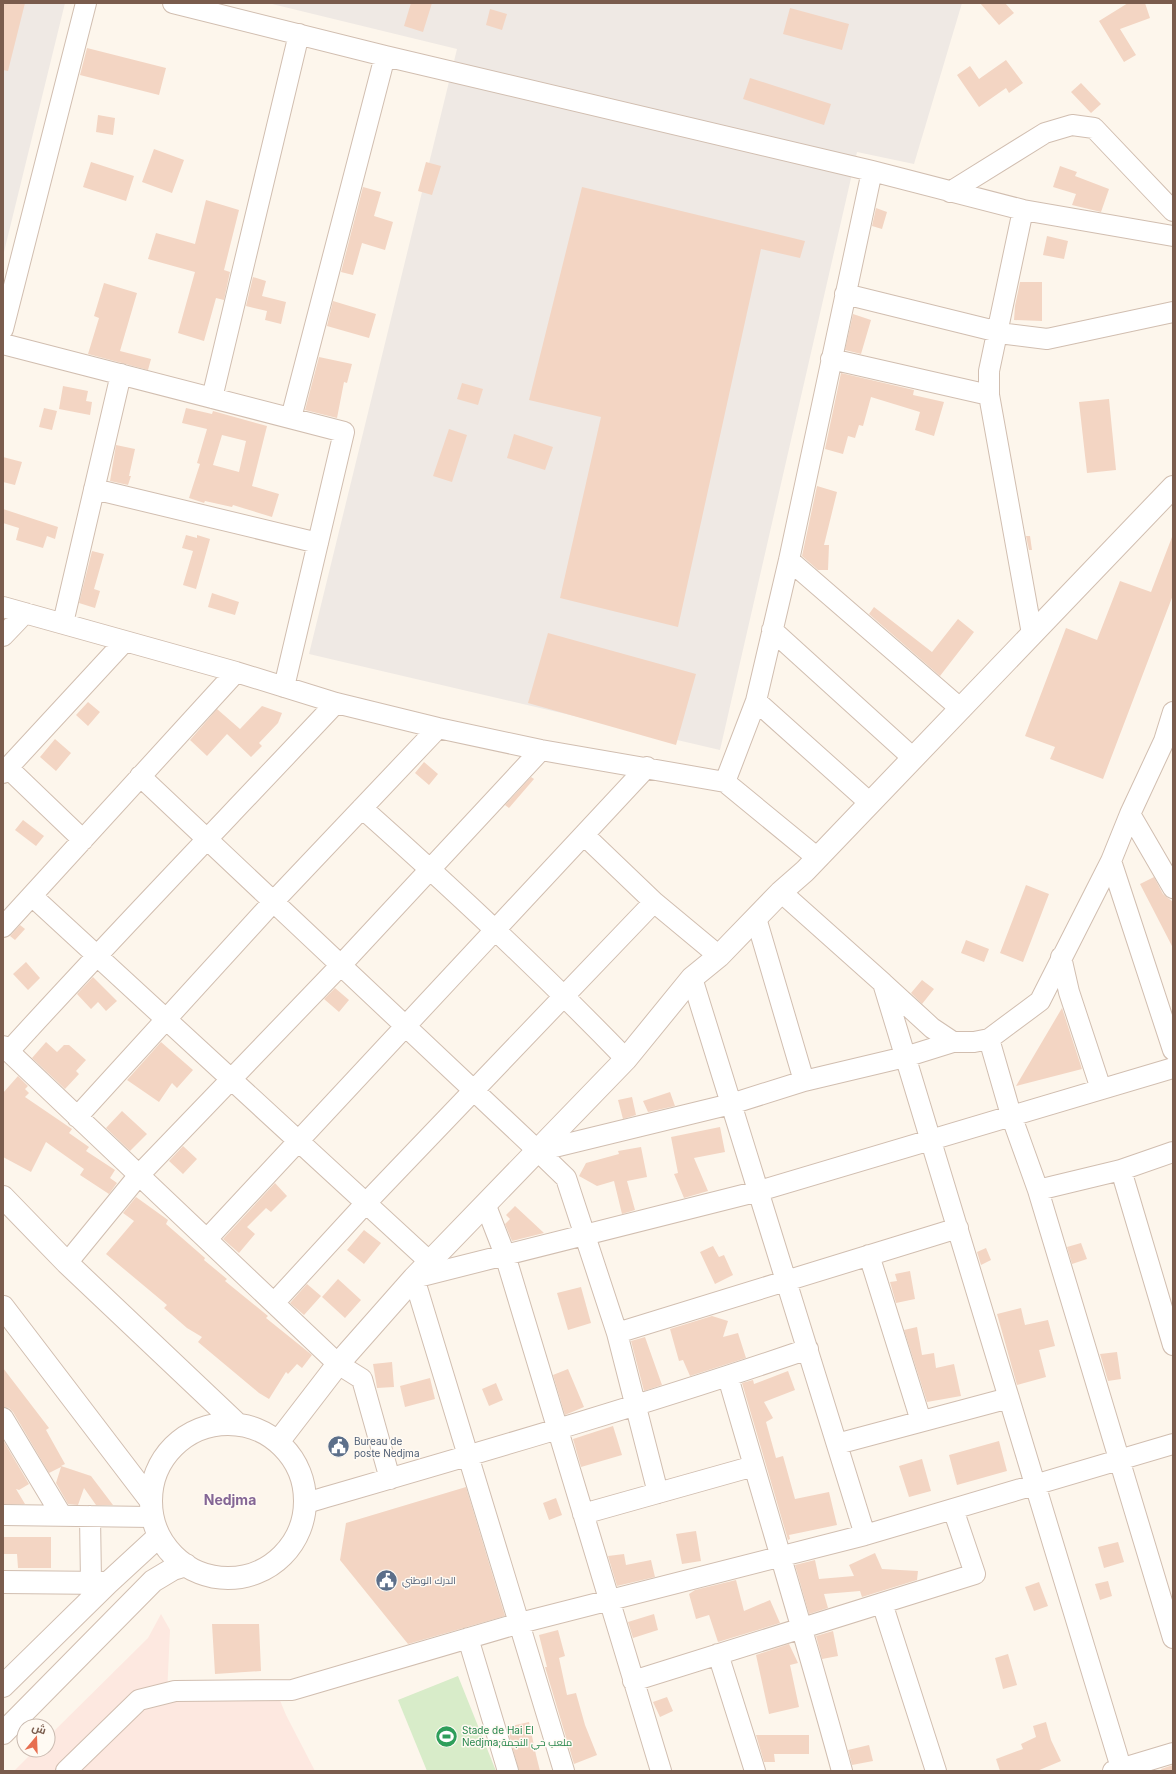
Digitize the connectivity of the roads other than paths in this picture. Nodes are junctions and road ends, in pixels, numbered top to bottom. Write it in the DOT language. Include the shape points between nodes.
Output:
graph roads {
  1 [pos="86,3"];
  2 [pos="173,3"];
  3 [pos="299,34"];
  4 [pos="385,56"];
  5 [pos="872,171"];
  6 [pos="950,192"];
  7 [pos="1023,210"];
  8 [pos="1173,211"];
  9 [pos="1173,236"];
  10 [pos="845,294"];
  11 [pos="1173,312"];
  12 [pos="3,329"];
  13 [pos="996,331"];
  14 [pos="3,344"];
  15 [pos="831,358"];
  16 [pos="121,374"];
  17 [pos="989,395"];
  18 [pos="212,398"];
  19 [pos="291,418"];
  20 [pos="1173,487"];
  21 [pos="94,489"];
  22 [pos="318,543"];
  23 [pos="788,560"];
  24 [pos="3,607"];
  25 [pos="25,613"];
  26 [pos="63,623"];
  27 [pos="772,630"];
  28 [pos="1032,634"];
  29 [pos="3,636"];
  30 [pos="125,641"];
  31 [pos="236,672"];
  32 [pos="284,687"];
  33 [pos="756,701"];
  34 [pos="336,702"];
  35 [pos="961,709"];
  36 [pos="1173,713"];
  37 [pos="438,728"];
  38 [pos="541,750"];
  39 [pos="913,758"];
  40 [pos="648,767"];
  41 [pos="5,770"];
  42 [pos="140,776"];
  43 [pos="725,782"];
  44 [pos="870,803"];
  45 [pos="362,808"];
  46 [pos="1130,814"];
  47 [pos="584,835"];
  48 [pos="83,840"];
  49 [pos="208,840"];
  50 [pos="819,857"];
  51 [pos="1111,861"];
  52 [pos="430,869"];
  53 [pos="1173,888"];
  54 [pos="781,892"];
  55 [pos="32,896"];
  56 [pos="274,902"];
  57 [pos="654,902"];
  58 [pos="756,918"];
  59 [pos="3,927"];
  60 [pos="496,930"];
  61 [pos="96,955"];
  62 [pos="719,956"];
  63 [pos="1061,957"];
  64 [pos="341,965"];
  65 [pos="692,978"];
  66 [pos="883,983"];
  67 [pos="565,995"];
  68 [pos="165,1020"];
  69 [pos="406,1027"];
  70 [pos="989,1038"];
  71 [pos="953,1042"];
  72 [pos="6,1049"];
  73 [pos="1173,1050"];
  74 [pos="905,1057"];
  75 [pos="626,1058"];
  76 [pos="1173,1068"];
  77 [pos="231,1080"];
  78 [pos="804,1081"];
  79 [pos="1102,1089"];
  80 [pos="474,1091"];
  81 [pos="731,1104"];
  82 [pos="1011,1115"];
  83 [pos="77,1117"];
  84 [pos="931,1141"];
  85 [pos="298,1142"];
  86 [pos="538,1151"];
  87 [pos="1173,1152"];
  88 [pos="1121,1170"];
  89 [pos="139,1175"];
  90 [pos="1038,1190"];
  91 [pos="759,1191"];
  92 [pos="3,1197"];
  93 [pos="365,1204"];
  94 [pos="486,1206"];
  95 [pos="958,1228"];
  96 [pos="585,1235"];
  97 [pos="206,1239"];
  98 [pos="505,1255"];
  99 [pos="869,1255"];
  100 [pos="67,1263"];
  101 [pos="431,1263"];
  102 [pos="414,1278"];
  103 [pos="786,1280"];
  104 [pos="274,1303"];
  105 [pos="3,1307"];
  106 [pos="617,1333"];
  107 [pos="1173,1344"];
  108 [pos="808,1349"];
  109 [pos="338,1364"];
  110 [pos="728,1377"];
  111 [pos="1009,1398"];
  112 [pos="636,1405"];
  113 [pos="3,1418"];
  114 [pos="921,1421"];
  115 [pos="237,1424"];
  116 [pos="557,1429"];
  117 [pos="278,1442"];
  118 [pos="837,1444"];
  119 [pos="1173,1444"];
  120 [pos="469,1456"];
  121 [pos="1120,1460"];
  122 [pos="754,1466"];
  123 [pos="390,1479"];
  124 [pos="1035,1485"];
  125 [pos="658,1493"];
  126 [pos="306,1503"];
  127 [pos="953,1509"];
  128 [pos="583,1514"];
  129 [pos="3,1515"];
  130 [pos="62,1516"];
  131 [pos="90,1516"];
  132 [pos="154,1518"];
  133 [pos="865,1535"];
  134 [pos="779,1557"];
  135 [pos="186,1565"];
  136 [pos="3,1582"];
  137 [pos="100,1583"];
  138 [pos="608,1600"];
  139 [pos="882,1603"];
  140 [pos="520,1622"];
  141 [pos="803,1628"];
  142 [pos="468,1638"];
  143 [pos="1173,1638"];
  144 [pos="718,1654"];
  145 [pos="8,1678"];
  146 [pos="633,1681"];
  147 [pos="3,1733"];
  148 [pos="1173,1753"];
  149 [pos="753,1770"];
  150 [pos="1118,1770"];
  151 [pos="66,1771"];
  152 [pos="508,1771"];
  153 [pos="564,1771"];
  154 [pos="661,1771"];
  155 [pos="842,1771"];
  156 [pos="936,1771"];
  1 -- 12 [label="street"];
  2 -- 3 [label="street"];
  3 -- 4 [label="street"];
  3 -- 18 [label="street"];
  4 -- 5 [label="street"];
  4 -- 19 [label="street"];
  5 -- 6 [label="street"];
  5 -- 10 [label="street"];
  6 -- 7 [label="street"];
  6 -- 8 [label="street" via="1045,133 1072,125 1094,128"];
  7 -- 9 [label="street"];
  7 -- 13 [label="street"];
  10 -- 13 [label="street"];
  10 -- 15 [label="street"];
  11 -- 13 [label="street" via="1047,339"];
  13 -- 17 [label="street" via="989,371"];
  14 -- 16 [label="street"];
  15 -- 17 [label="street"];
  15 -- 23 [label="street"];
  16 -- 18 [label="street"];
  16 -- 21 [label="street"];
  17 -- 28 [label="street"];
  18 -- 19 [label="street"];
  19 -- 22 [label="street" via="344,432"];
  20 -- 28 [label="street"];
  21 -- 22 [label="street"];
  21 -- 26 [label="street"];
  22 -- 32 [label="street"];
  23 -- 27 [label="street"];
  23 -- 35 [label="street"];
  24 -- 25 [label="street"];
  25 -- 26 [label="street"];
  25 -- 29 [label="street"];
  26 -- 30 [label="street"];
  27 -- 33 [label="street"];
  27 -- 39 [label="street"];
  28 -- 35 [label="street"];
  30 -- 31 [label="street"];
  30 -- 41 [label="street"];
  31 -- 32 [label="street"];
  31 -- 42 [label="street"];
  32 -- 34 [label="street"];
  33 -- 43 [label="street"];
  33 -- 44 [label="street"];
  34 -- 37 [label="street"];
  34 -- 49 [label="street"];
  35 -- 39 [label="street"];
  36 -- 46 [label="street" via="1164,741"];
  37 -- 38 [label="street"];
  37 -- 45 [label="street"];
  38 -- 40 [label="street"];
  38 -- 52 [label="street"];
  39 -- 44 [label="street"];
  40 -- 43 [label="street"];
  40 -- 47 [label="street"];
  41 -- 48 [label="street"];
  42 -- 48 [label="street"];
  42 -- 49 [label="street"];
  43 -- 50 [label="street"];
  44 -- 50 [label="street"];
  45 -- 52 [label="street"];
  45 -- 56 [label="street"];
  46 -- 51 [label="street"];
  46 -- 53 [label="street"];
  47 -- 57 [label="street"];
  47 -- 60 [label="street"];
  48 -- 55 [label="street"];
  49 -- 56 [label="street"];
  49 -- 61 [label="street"];
  50 -- 54 [label="street"];
  51 -- 63 [label="street"];
  51 -- 73 [label="street"];
  52 -- 60 [label="street"];
  52 -- 64 [label="street"];
  54 -- 58 [label="street"];
  54 -- 66 [label="street"];
  55 -- 59 [label="street"];
  55 -- 61 [label="street"];
  56 -- 64 [label="street"];
  56 -- 68 [label="street"];
  57 -- 62 [label="street"];
  57 -- 67 [label="street"];
  58 -- 62 [label="street"];
  58 -- 78 [label="street"];
  60 -- 67 [label="street"];
  60 -- 69 [label="street"];
  61 -- 68 [label="street"];
  61 -- 72 [label="street"];
  62 -- 65 [label="street"];
  63 -- 70 [label="street" via="1040,1001"];
  63 -- 79 [label="street"];
  64 -- 69 [label="street"];
  64 -- 77 [label="street"];
  65 -- 75 [label="street"];
  65 -- 81 [label="street"];
  66 -- 71 [label="street" via="932,1028"];
  66 -- 74 [label="street"];
  67 -- 75 [label="street"];
  67 -- 80 [label="street"];
  68 -- 77 [label="street"];
  68 -- 83 [label="street"];
  69 -- 80 [label="street"];
  69 -- 85 [label="street"];
  70 -- 71 [label="street" via="974,1042"];
  70 -- 82 [label="street"];
  71 -- 74 [label="street"];
  72 -- 83 [label="street"];
  74 -- 78 [label="street"];
  74 -- 84 [label="street"];
  75 -- 86 [label="street"];
  76 -- 79 [label="street"];
  77 -- 85 [label="street"];
  77 -- 89 [label="street"];
  78 -- 81 [label="street"];
  79 -- 82 [label="street"];
  80 -- 86 [label="street"];
  80 -- 93 [label="street"];
  81 -- 86 [label="street"];
  81 -- 91 [label="street"];
  82 -- 84 [label="street"];
  82 -- 90 [label="street"];
  83 -- 89 [label="street"];
  84 -- 91 [label="street"];
  84 -- 95 [label="street"];
  85 -- 93 [label="street"];
  85 -- 97 [label="street"];
  86 -- 94 [label="street"];
  86 -- 96 [label="street" via="566,1178"];
  87 -- 88 [label="street"];
  88 -- 90 [label="street"];
  88 -- 107 [label="street"];
  89 -- 97 [label="street"];
  89 -- 100 [label="street"];
  90 -- 121 [label="street"];
  91 -- 96 [label="street"];
  91 -- 103 [label="street"];
  92 -- 100 [label="street"];
  93 -- 101 [label="street"];
  93 -- 104 [label="street"];
  94 -- 98 [label="street"];
  94 -- 101 [label="street"];
  95 -- 99 [label="street"];
  95 -- 111 [label="street"];
  96 -- 98 [label="street"];
  96 -- 106 [label="street"];
  97 -- 104 [label="street"];
  98 -- 102 [label="street"];
  98 -- 116 [label="street"];
  99 -- 103 [label="street"];
  99 -- 114 [label="street"];
  100 -- 115 [label="street"];
  101 -- 102 [label="street"];
  102 -- 109 [label="street"];
  102 -- 120 [label="street"];
  103 -- 106 [label="street"];
  103 -- 108 [label="street"];
  104 -- 109 [label="street"];
  105 -- 132 [label="street"];
  106 -- 112 [label="street"];
  108 -- 110 [label="street"];
  108 -- 118 [label="street"];
  109 -- 117 [label="street"];
  109 -- 123 [label="street" via="362,1379"];
  110 -- 112 [label="street"];
  110 -- 122 [label="street"];
  111 -- 114 [label="street"];
  111 -- 124 [label="street"];
  112 -- 116 [label="street"];
  112 -- 125 [label="street"];
  113 -- 130 [label="street"];
  114 -- 118 [label="street"];
  115 -- 117 [label="street" via="259,1430"];
  115 -- 132 [label="street" via="214,1425 190,1433 170,1450 156,1471 152,1486"];
  116 -- 120 [label="street"];
  116 -- 128 [label="street"];
  117 -- 126 [label="street" via="294,1459 303,1480"];
  118 -- 133 [label="street"];
  119 -- 121 [label="street"];
  120 -- 123 [label="street"];
  120 -- 140 [label="street"];
  121 -- 124 [label="street"];
  121 -- 143 [label="street"];
  122 -- 125 [label="street"];
  122 -- 134 [label="street"];
  123 -- 126 [label="street"];
  124 -- 127 [label="street"];
  124 -- 150 [label="street"];
  125 -- 128 [label="street"];
  126 -- 135 [label="street" via="301,1528 288,1550 269,1567 244,1577 218,1578"];
  127 -- 133 [label="street"];
  127 -- 139 [label="street" via="975,1574"];
  128 -- 138 [label="street"];
  129 -- 130 [label="street"];
  130 -- 131 [label="street"];
  131 -- 132 [label="street"];
  131 -- 137 [label="street"];
  132 -- 135 [label="street" via="172,1554"];
  132 -- 137 [label="street"];
  133 -- 134 [label="street"];
  134 -- 138 [label="street"];
  134 -- 141 [label="street"];
  135 -- 147 [label="street" via="173,1569 153,1581"];
  136 -- 137 [label="street"];
  137 -- 145 [label="street"];
  138 -- 140 [label="street"];
  138 -- 146 [label="street"];
  139 -- 141 [label="street"];
  139 -- 156 [label="street"];
  140 -- 142 [label="street"];
  140 -- 153 [label="street"];
  141 -- 144 [label="street"];
  141 -- 155 [label="street"];
  142 -- 151 [label="street" via="292,1690 175,1691 139,1700"];
  142 -- 152 [label="street"];
  144 -- 146 [label="street"];
  144 -- 149 [label="street"];
  146 -- 154 [label="street"];
  148 -- 150 [label="street"];
}
